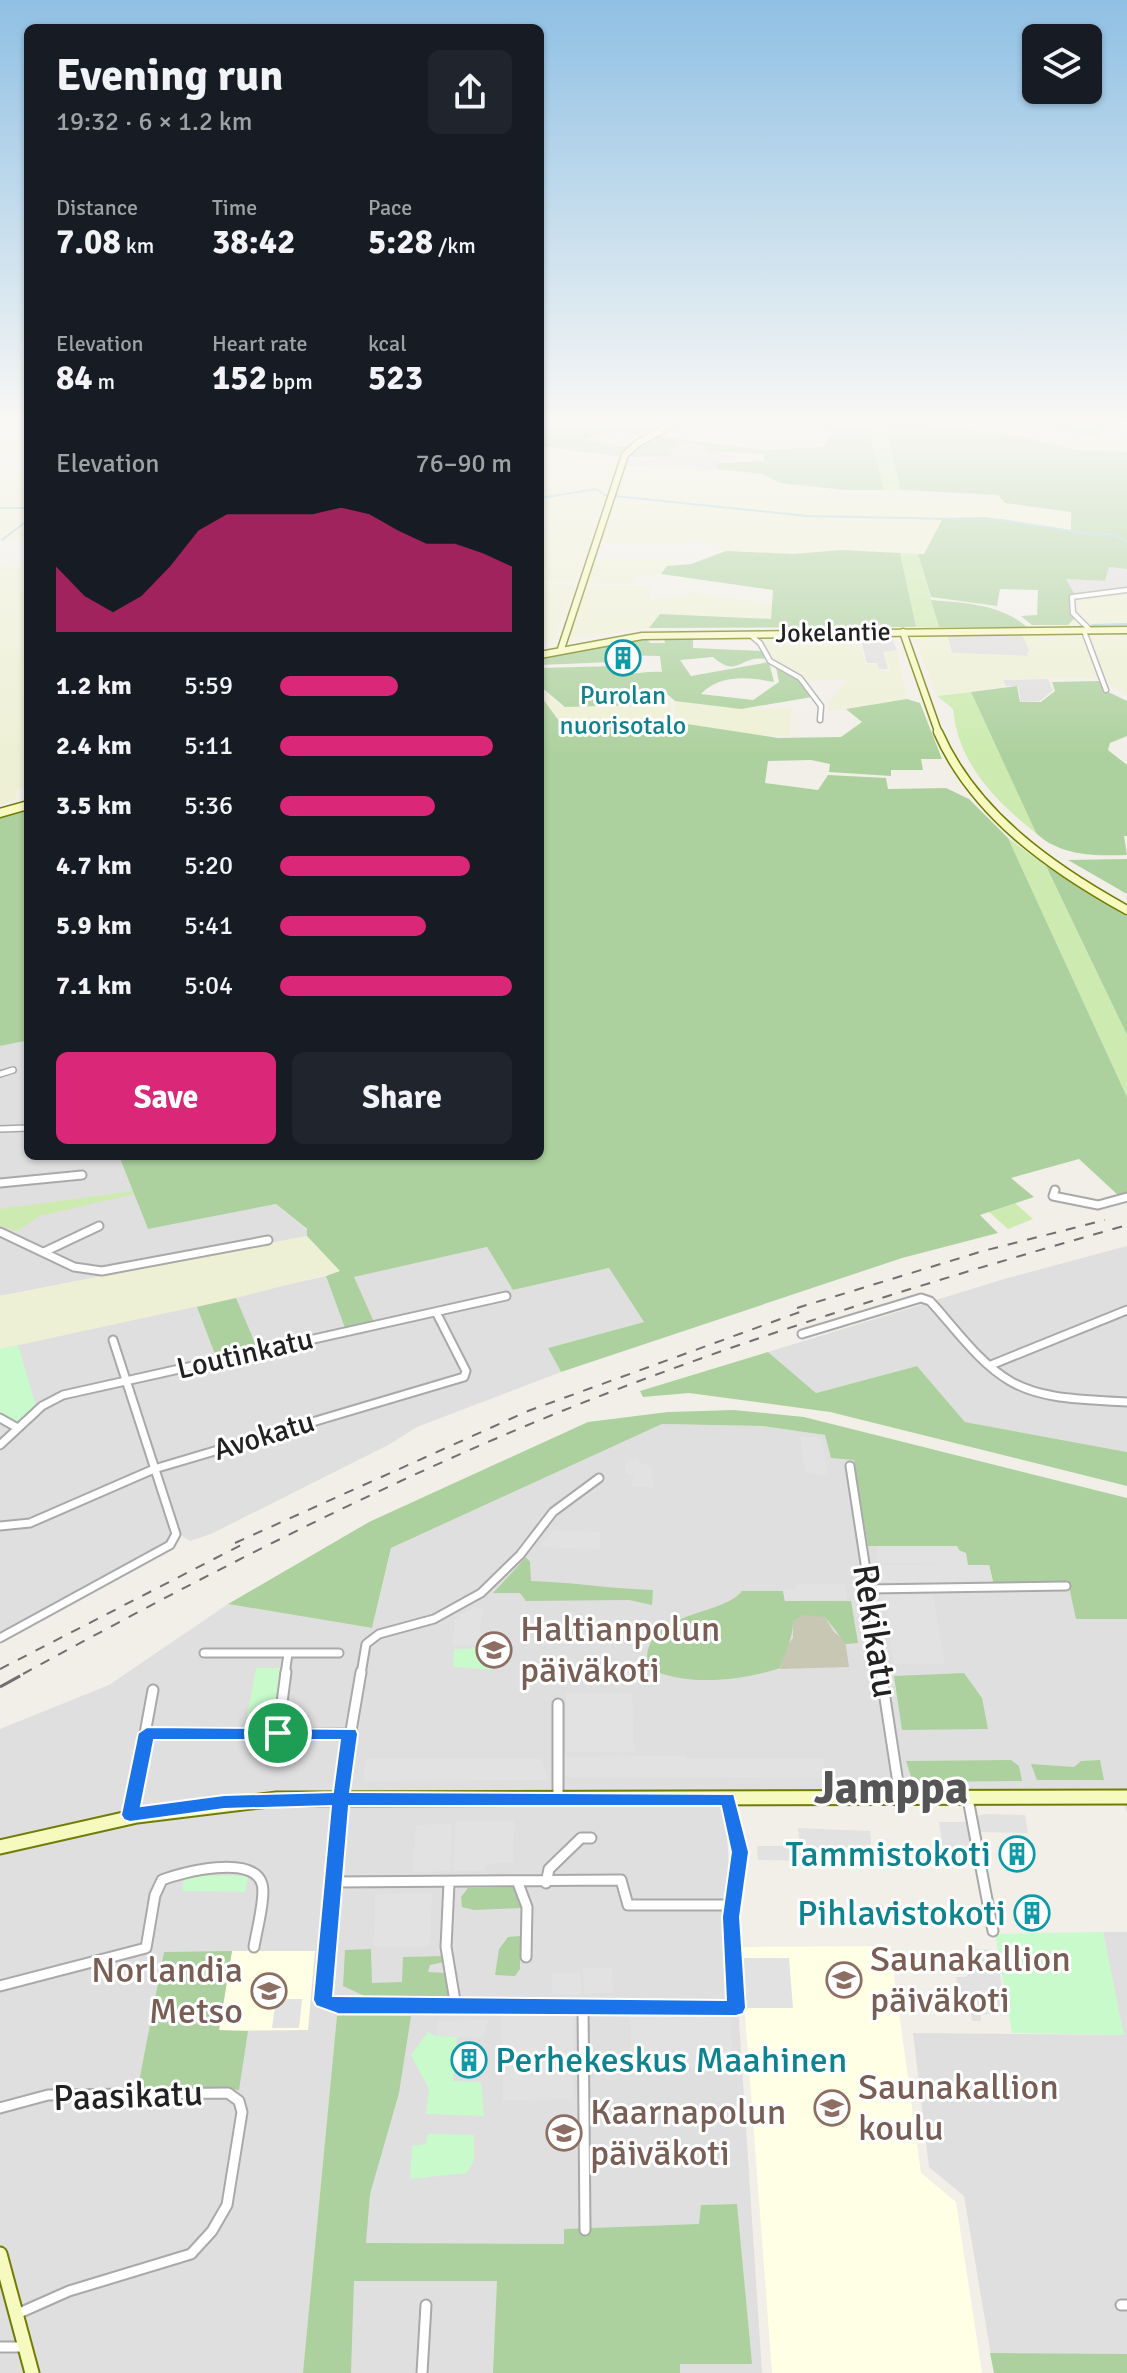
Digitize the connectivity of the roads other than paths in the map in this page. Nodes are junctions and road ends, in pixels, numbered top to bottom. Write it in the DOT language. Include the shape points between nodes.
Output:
graph roads {
  1 [pos="597,533"];
  2 [pos="1127,590"];
  3 [pos="1127,630"];
  4 [pos="1087,631"];
  5 [pos="903,632"];
  6 [pos="749,634"];
  7 [pos="561,649"];
  8 [pos="544,654"];
  9 [pos="1106,690"];
  10 [pos="820,720"];
  11 [pos="24,806"];
  12 [pos="0,813"];
  13 [pos="1127,910"];
  14 [pos="13,1070"];
  15 [pos="0,1074"];
  16 [pos="24,1128"];
  17 [pos="0,1129"];
  18 [pos="82,1175"];
  19 [pos="0,1183"];
  20 [pos="1055,1190"];
  21 [pos="1127,1197"];
  22 [pos="99,1226"];
  23 [pos="0,1232"];
  24 [pos="268,1240"];
  25 [pos="44,1252"];
  26 [pos="506,1296"];
  27 [pos="1127,1310"];
  28 [pos="436,1312"];
  29 [pos="802,1334"];
  30 [pos="113,1340"];
  31 [pos="991,1365"];
  32 [pos="126,1381"];
  33 [pos="1127,1402"];
  34 [pos="0,1418"];
  35 [pos="16,1427"];
  36 [pos="0,1445"];
  37 [pos="850,1466"];
  38 [pos="154,1469"];
  39 [pos="599,1478"];
  40 [pos="0,1526"];
  41 [pos="1066,1586"];
  42 [pos="869,1589"];
  43 [pos="0,1638"];
  44 [pos="204,1653"];
  45 [pos="339,1653"];
  46 [pos="288,1654"];
  47 [pos="153,1690"];
  48 [pos="558,1704"];
  49 [pos="147,1733"];
  50 [pos="278,1733"];
  51 [pos="350,1734"];
  52 [pos="900,1796"];
  53 [pos="1127,1797"];
  54 [pos="341,1799"];
  55 [pos="558,1799"];
  56 [pos="728,1799"];
  57 [pos="968,1799"];
  58 [pos="130,1815"];
  59 [pos="591,1838"];
  60 [pos="0,1847"];
  61 [pos="333,1882"];
  62 [pos="449,1883"];
  63 [pos="518,1883"];
  64 [pos="546,1883"];
  65 [pos="731,1905"];
  66 [pos="993,1931"];
  67 [pos="254,1947"];
  68 [pos="526,1957"];
  69 [pos="0,1986"];
  70 [pos="456,2007"];
  71 [pos="583,2007"];
  72 [pos="0,2108"];
  73 [pos="585,2230"];
  74 [pos="0,2254"];
  75 [pos="426,2305"];
  76 [pos="17,2314"];
  77 [pos="0,2347"];
  78 [pos="25,2347"];
  79 [pos="32,2373"];
  80 [pos="422,2373"];
  1 -- 7 [label="street"];
  2 -- 4 [label="street" via="1072,597 1073,613"];
  3 -- 4 [label="street, Jokelantie"];
  4 -- 5 [label="street, Jokelantie"];
  4 -- 9 [label="street"];
  5 -- 6 [label="street, Jokelantie"];
  5 -- 13 [label="street" via="952,759 978,794 1026,842"];
  6 -- 7 [label="street, Jokelantie" via="642,636"];
  6 -- 10 [label="street" via="770,661 800,678 821,706"];
  7 -- 8 [label="street, Jokelantie"];
  11 -- 12 [label="street"];
  14 -- 15 [label="street"];
  16 -- 17 [label="street"];
  18 -- 19 [label="street"];
  20 -- 21 [label="street" via="1053,1196 1098,1205"];
  22 -- 25 [label="street"];
  23 -- 25 [label="street"];
  24 -- 25 [label="street" via="102,1271 74,1267"];
  26 -- 28 [label="street, Loutinkatu"];
  27 -- 31 [label="street"];
  28 -- 32 [label="street, Loutinkatu"];
  28 -- 38 [label="street, Avokatu" via="460,1355 464,1377"];
  29 -- 31 [label="street" via="921,1298 930,1301"];
  30 -- 32 [label="street"];
  31 -- 33 [label="street" via="1011,1382 1045,1392"];
  32 -- 35 [label="street, Loutinkatu" via="63,1395"];
  32 -- 38 [label="street"];
  34 -- 35 [label="street"];
  35 -- 36 [label="street, Loutinkatu"];
  37 -- 42 [label="street, Rekikatu"];
  38 -- 40 [label="street, Avokatu" via="30,1523"];
  38 -- 43 [label="street" via="176,1534 170,1545"];
  39 -- 51 [label="street" via="553,1512 481,1593 434,1619 379,1634 366,1644"];
  41 -- 42 [label="street"];
  42 -- 52 [label="street, Rekikatu"];
  44 -- 46 [label="street"];
  45 -- 46 [label="street"];
  46 -- 50 [label="street"];
  47 -- 49 [label="street"];
  48 -- 55 [label="street"];
  49 -- 50 [label="street"];
  49 -- 58 [label="street"];
  50 -- 51 [label="street"];
  51 -- 54 [label="street"];
  52 -- 56 [label="street"];
  52 -- 57 [label="street"];
  53 -- 57 [label="street"];
  54 -- 55 [label="street"];
  54 -- 58 [label="street" via="224,1802"];
  54 -- 61 [label="street"];
  55 -- 56 [label="street"];
  56 -- 65 [label="street" via="740,1852"];
  57 -- 66 [label="street"];
  58 -- 60 [label="street"];
  59 -- 64 [label="street" via="581,1838 549,1869"];
  61 -- 62 [label="street"];
  61 -- 70 [label="street" via="323,2000 332,2006"];
  62 -- 63 [label="street"];
  62 -- 70 [label="street" via="446,1947"];
  63 -- 64 [label="street"];
  63 -- 68 [label="street" via="527,1907"];
  64 -- 65 [label="street" via="621,1880 628,1905 636,1906"];
  65 -- 71 [label="street" via="736,2008"];
  67 -- 69 [label="street" via="263,1886 255,1874 239,1868 189,1871 162,1880 146,1948"];
  70 -- 71 [label="street"];
  71 -- 73 [label="street"];
  72 -- 76 [label="street, Paasikatu" via="48,2095 228,2093 239,2101 242,2112 227,2205 191,2254 69,2291"];
  74 -- 76 [label="street"];
  75 -- 80 [label="street"];
  76 -- 78 [label="street"];
  77 -- 78 [label="street"];
  78 -- 79 [label="street"];
}
